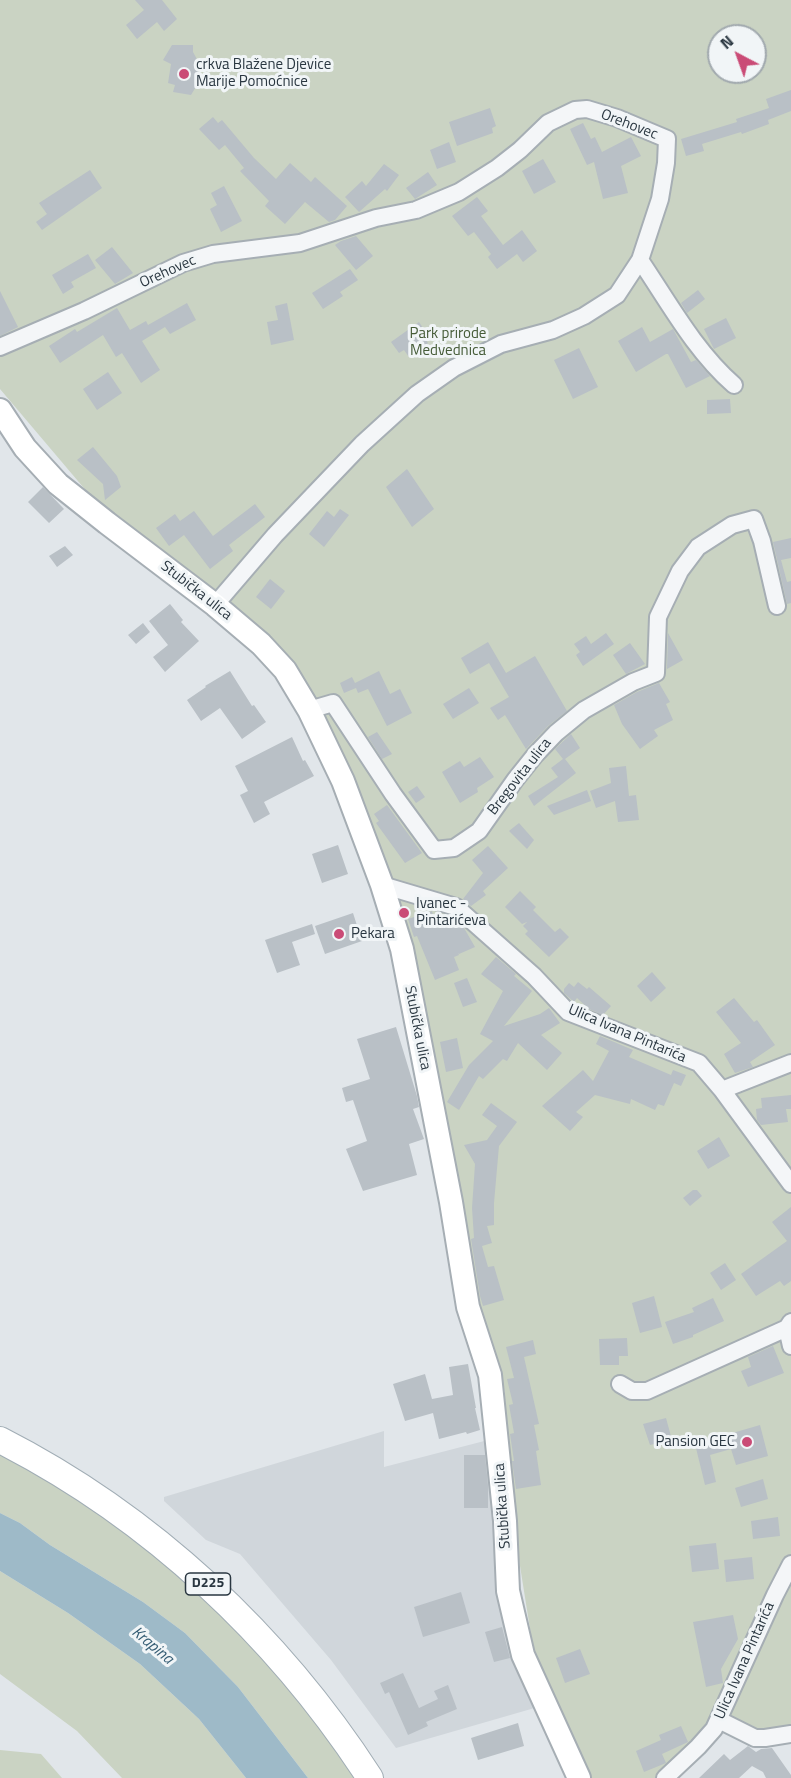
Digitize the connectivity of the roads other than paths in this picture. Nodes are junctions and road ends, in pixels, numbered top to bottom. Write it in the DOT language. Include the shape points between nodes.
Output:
graph roads {
  1 [pos="640,260"];
  2 [pos="0,347"];
  3 [pos="735,386"];
  4 [pos="0,410"];
  5 [pos="215,604"];
  6 [pos="777,606"];
  7 [pos="309,710"];
  8 [pos="382,885"];
  9 [pos="791,1063"];
  10 [pos="722,1090"];
  11 [pos="791,1184"];
  12 [pos="789,1325"];
  13 [pos="791,1346"];
  14 [pos="620,1384"];
  15 [pos="0,1440"];
  16 [pos="791,1564"];
  17 [pos="719,1719"];
  18 [pos="791,1734"];
  19 [pos="370,1778"];
  20 [pos="579,1778"];
  21 [pos="665,1778"];
  1 -- 2 [label="street, Orehovec" via="660,199 667,139 617,118 587,109 575,110 548,123 497,168 459,192 416,210 376,218 300,243 213,254 183,263"];
  1 -- 3 [label="street" via="700,350"];
  1 -- 5 [label="street, Orehovec" via="617,295 584,316 553,330 501,344 453,368 417,394 362,444"];
  4 -- 5 [label="main road, Stubička ulica" via="25,448 58,484"];
  5 -- 7 [label="main road, Stubička ulica" via="285,670"];
  6 -- 7 [label="street, Bregovita ulica" via="754,519 732,525 698,547 680,571 658,617 656,673 584,710 556,733 515,780 479,831 454,848 434,850 333,703"];
  7 -- 8 [label="main road, Stubička ulica" via="343,781"];
  8 -- 10 [label="street, Ulica Ivana Pintarića" via="456,907 534,976 568,1012 699,1063"];
  8 -- 20 [label="main road, Stubička ulica" via="402,949 468,1307 490,1375 508,1591 523,1655"];
  9 -- 10 [label="street"];
  10 -- 11 [label="street, Ulica Ivana Pintarića"];
  12 -- 13 [label="street"];
  12 -- 14 [label="street" via="647,1391 632,1391"];
  15 -- 19 [label="main road, D225" via="88,1492 202,1580 287,1666"];
  16 -- 17 [label="street, Ulica Ivana Pintarića"];
  17 -- 18 [label="street" via="755,1738"];
  17 -- 21 [label="street, Ulica Ivana Pintarića" via="698,1747"];
}
